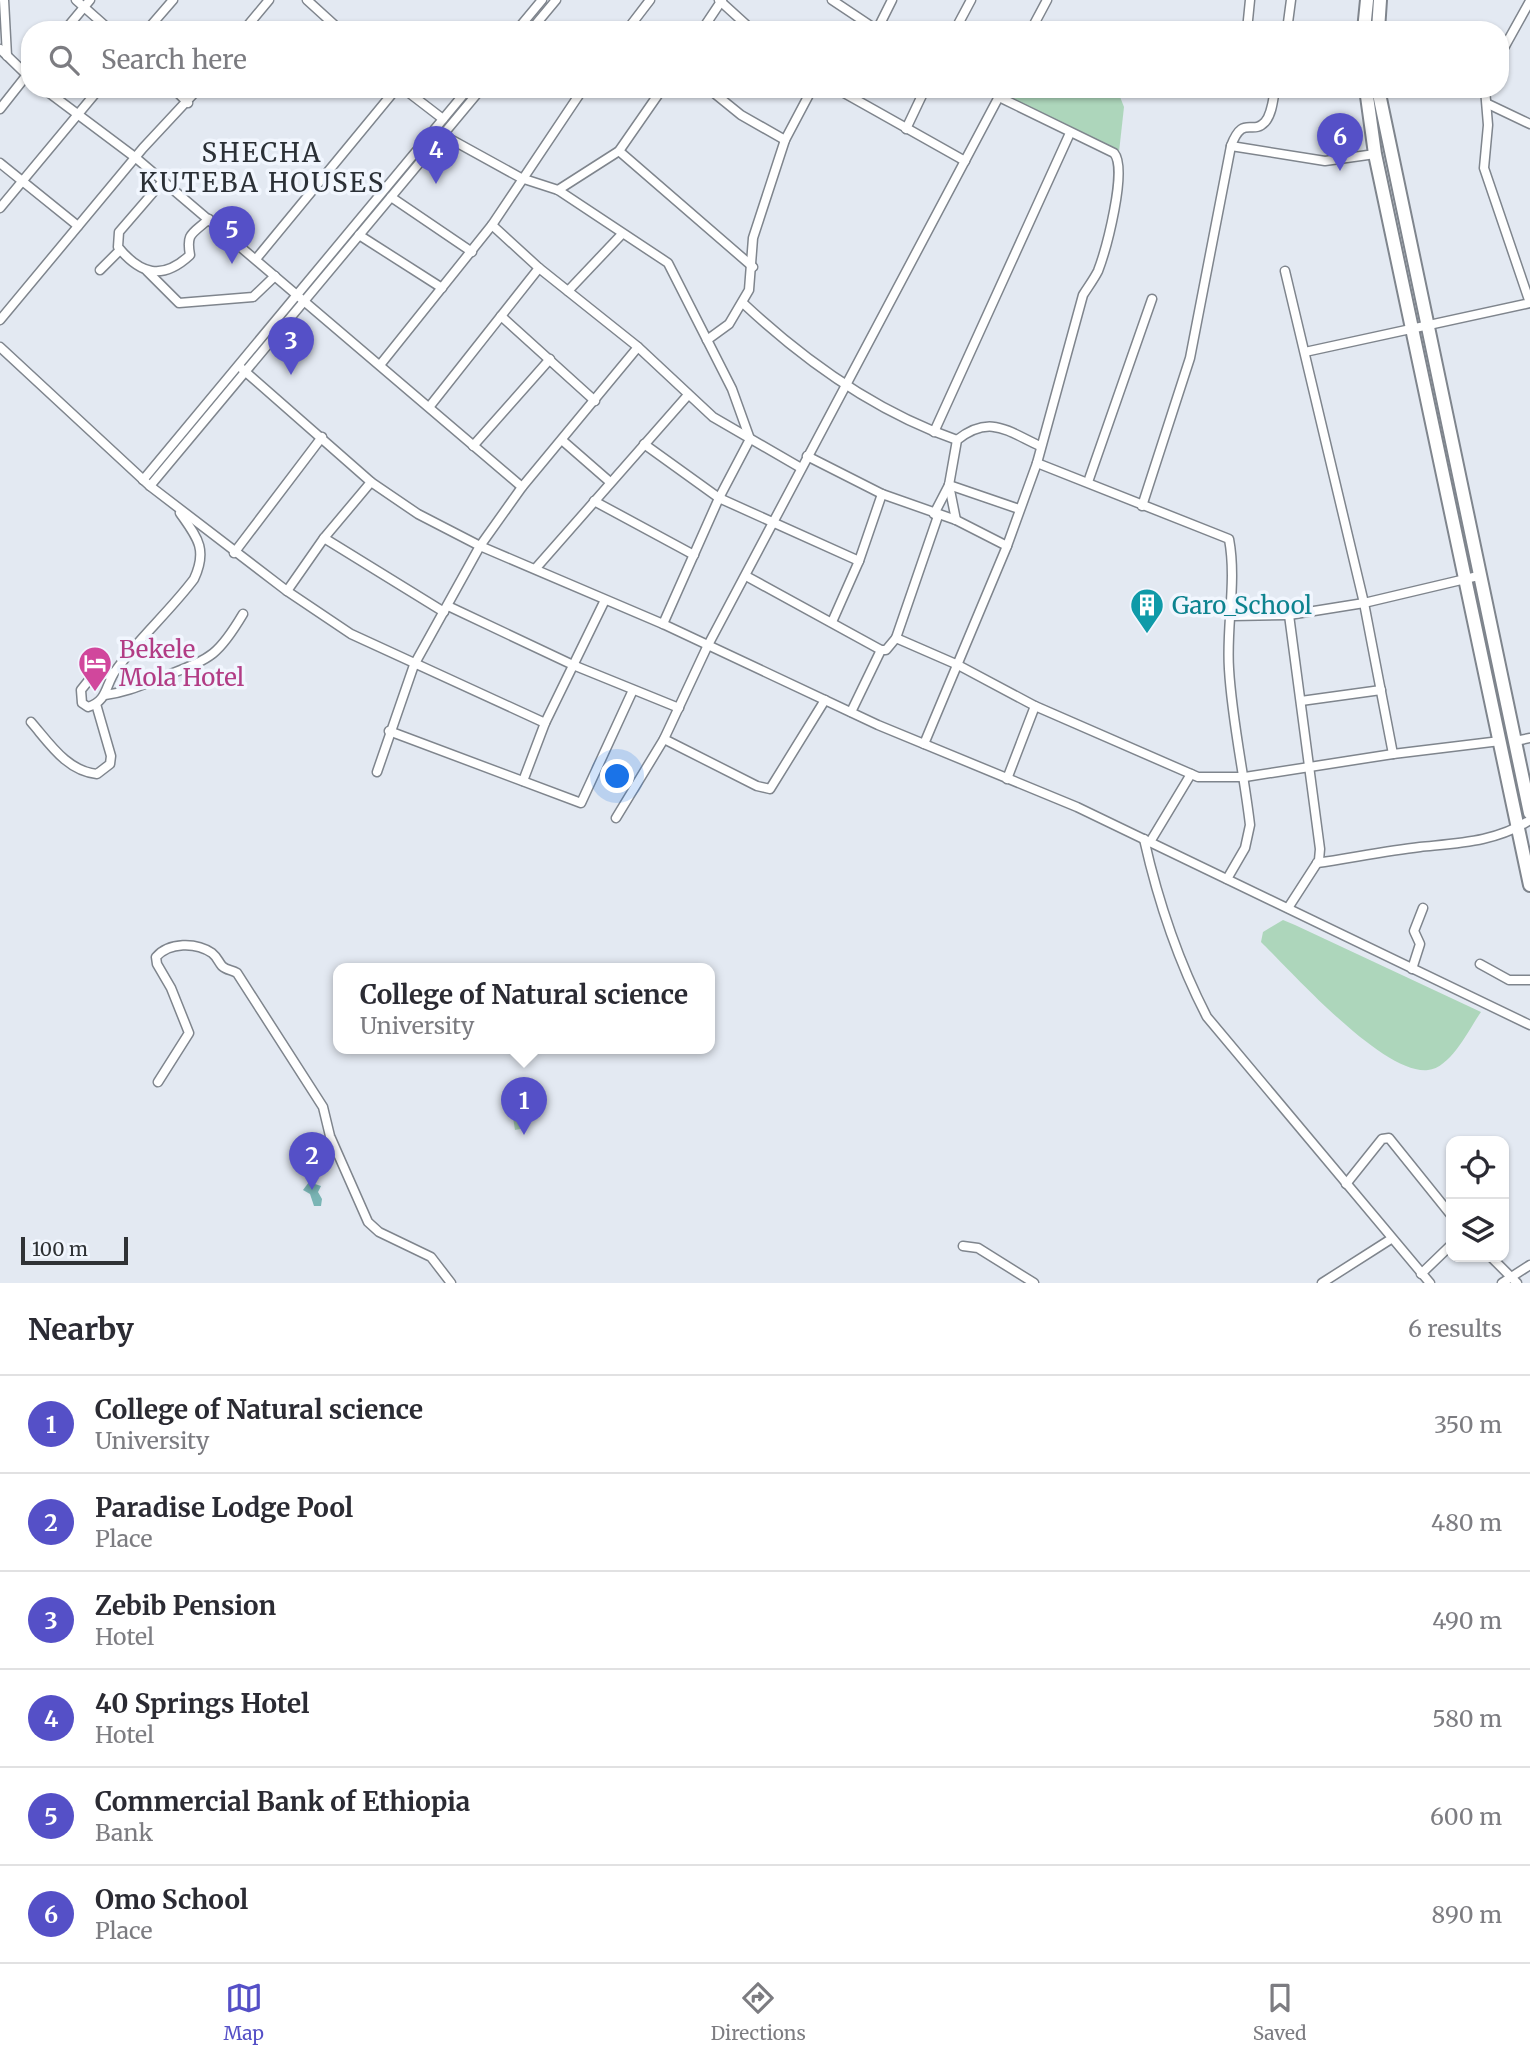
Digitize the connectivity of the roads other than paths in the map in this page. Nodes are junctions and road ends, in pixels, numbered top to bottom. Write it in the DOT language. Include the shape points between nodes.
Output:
graph roads {
  1 [pos="4,0"];
  2 [pos="76,0"];
  3 [pos="173,0"];
  4 [pos="269,0"];
  5 [pos="307,0"];
  6 [pos="542,0"];
  7 [pos="555,0"];
  8 [pos="650,0"];
  9 [pos="721,0"];
  10 [pos="832,0"];
  11 [pos="892,0"];
  12 [pos="971,0"];
  13 [pos="1047,0"];
  14 [pos="1250,0"];
  15 [pos="1291,0"];
  16 [pos="1367,0"];
  17 [pos="1380,0"];
  18 [pos="1530,1"];
  19 [pos="87,3"];
  20 [pos="72,21"];
  21 [pos="102,21"];
  22 [pos="155,21"];
  23 [pos="252,21"];
  24 [pos="330,21"];
  25 [pos="524,21"];
  26 [pos="538,21"];
  27 [pos="634,21"];
  28 [pos="708,21"];
  29 [pos="743,21"];
  30 [pos="864,21"];
  31 [pos="882,21"];
  32 [pos="960,21"];
  33 [pos="1036,21"];
  34 [pos="1248,21"];
  35 [pos="1288,21"];
  36 [pos="1365,21"];
  37 [pos="1379,21"];
  38 [pos="1509,39"];
  39 [pos="0,49"];
  40 [pos="7,56"];
  41 [pos="21,67"];
  42 [pos="21,84"];
  43 [pos="55,98"];
  44 [pos="92,98"];
  45 [pos="183,98"];
  46 [pos="192,98"];
  47 [pos="389,98"];
  48 [pos="416,98"];
  49 [pos="460,98"];
  50 [pos="474,98"];
  51 [pos="577,98"];
  52 [pos="656,98"];
  53 [pos="720,98"];
  54 [pos="807,98"];
  55 [pos="852,98"];
  56 [pos="920,98"];
  57 [pos="998,98"];
  58 [pos="1010,98"];
  59 [pos="1272,98"];
  60 [pos="1367,98"];
  61 [pos="1380,98"];
  62 [pos="1487,98"];
  63 [pos="188,103"];
  64 [pos="1488,104"];
  65 [pos="0,109"];
  66 [pos="77,117"];
  67 [pos="443,119"];
  68 [pos="1530,124"];
  69 [pos="905,129"];
  70 [pos="1070,133"];
  71 [pos="443,135"];
  72 [pos="785,141"];
  73 [pos="1231,146"];
  74 [pos="619,151"];
  75 [pos="1375,154"];
  76 [pos="136,158"];
  77 [pos="965,161"];
  78 [pos="0,163"];
  79 [pos="521,178"];
  80 [pos="23,181"];
  81 [pos="163,181"];
  82 [pos="558,190"];
  83 [pos="391,197"];
  84 [pos="0,208"];
  85 [pos="209,219"];
  86 [pos="492,225"];
  87 [pos="78,226"];
  88 [pos="622,234"];
  89 [pos="359,235"];
  90 [pos="120,250"];
  91 [pos="472,252"];
  92 [pos="256,259"];
  93 [pos="753,267"];
  94 [pos="539,268"];
  95 [pos="100,270"];
  96 [pos="147,271"];
  97 [pos="1285,271"];
  98 [pos="275,276"];
  99 [pos="442,288"];
  100 [pos="568,291"];
  101 [pos="1152,299"];
  102 [pos="300,300"];
  103 [pos="744,304"];
  104 [pos="500,316"];
  105 [pos="0,320"];
  106 [pos="1426,324"];
  107 [pos="1411,327"];
  108 [pos="707,340"];
  109 [pos="0,347"];
  110 [pos="638,347"];
  111 [pos="1305,352"];
  112 [pos="550,359"];
  113 [pos="380,365"];
  114 [pos="243,369"];
  115 [pos="845,387"];
  116 [pos="688,395"];
  117 [pos="595,401"];
  118 [pos="430,407"];
  119 [pos="934,432"];
  120 [pos="322,438"];
  121 [pos="750,439"];
  122 [pos="957,440"];
  123 [pos="563,441"];
  124 [pos="644,443"];
  125 [pos="472,446"];
  126 [pos="1040,446"];
  127 [pos="807,456"];
  128 [pos="1037,463"];
  129 [pos="801,468"];
  130 [pos="371,482"];
  131 [pos="610,482"];
  132 [pos="1088,482"];
  133 [pos="147,483"];
  134 [pos="948,485"];
  135 [pos="522,487"];
  136 [pos="882,494"];
  137 [pos="719,498"];
  138 [pos="594,501"];
  139 [pos="172,502"];
  140 [pos="1142,506"];
  141 [pos="1019,509"];
  142 [pos="936,515"];
  143 [pos="957,520"];
  144 [pos="774,521"];
  145 [pos="324,538"];
  146 [pos="480,546"];
  147 [pos="1007,546"];
  148 [pos="234,553"];
  149 [pos="694,555"];
  150 [pos="859,561"];
  151 [pos="537,568"];
  152 [pos="746,576"];
  153 [pos="1478,576"];
  154 [pos="1464,579"];
  155 [pos="286,590"];
  156 [pos="605,600"];
  157 [pos="1364,603"];
  158 [pos="446,609"];
  159 [pos="243,614"];
  160 [pos="1289,615"];
  161 [pos="1231,616"];
  162 [pos="832,622"];
  163 [pos="663,624"];
  164 [pos="896,638"];
  165 [pos="707,647"];
  166 [pos="881,650"];
  167 [pos="573,665"];
  168 [pos="958,665"];
  169 [pos="414,666"];
  170 [pos="114,672"];
  171 [pos="634,690"];
  172 [pos="1381,690"];
  173 [pos="105,695"];
  174 [pos="825,700"];
  175 [pos="1301,701"];
  176 [pos="96,704"];
  177 [pos="1035,706"];
  178 [pos="679,708"];
  179 [pos="851,712"];
  180 [pos="31,722"];
  181 [pos="545,723"];
  182 [pos="389,731"];
  183 [pos="1530,738"];
  184 [pos="664,739"];
  185 [pos="1500,741"];
  186 [pos="1515,741"];
  187 [pos="924,744"];
  188 [pos="1393,754"];
  189 [pos="1309,767"];
  190 [pos="377,772"];
  191 [pos="1191,774"];
  192 [pos="1245,777"];
  193 [pos="1007,779"];
  194 [pos="523,781"];
  195 [pos="1530,813"];
  196 [pos="616,818"];
  197 [pos="1530,820"];
  198 [pos="1518,828"];
  199 [pos="1147,840"];
  200 [pos="1317,863"];
  201 [pos="1227,879"];
  202 [pos="1530,885"];
  203 [pos="1288,908"];
  204 [pos="1423,908"];
  205 [pos="1480,964"];
  206 [pos="1412,969"];
  207 [pos="1530,980"];
  208 [pos="1530,1025"];
  209 [pos="158,1082"];
  210 [pos="1346,1184"];
  211 [pos="1446,1209"];
  212 [pos="1391,1239"];
  213 [pos="963,1246"];
  214 [pos="1446,1250"];
  215 [pos="1496,1262"];
  216 [pos="1530,1265"];
  217 [pos="1422,1274"];
  218 [pos="1514,1280"];
  219 [pos="451,1283"];
  220 [pos="1034,1283"];
  221 [pos="1322,1283"];
  222 [pos="1430,1283"];
  223 [pos="1502,1283"];
  1 -- 40 [label="street"];
  2 -- 19 [label="street"];
  3 -- 22 [label="street"];
  4 -- 23 [label="street"];
  5 -- 24 [label="street"];
  6 -- 25 [label="street"];
  7 -- 26 [label="street"];
  8 -- 27 [label="street"];
  9 -- 28 [label="street"];
  9 -- 29 [label="street"];
  10 -- 30 [label="street"];
  11 -- 31 [label="street"];
  12 -- 32 [label="street"];
  13 -- 33 [label="street"];
  14 -- 34 [label="street"];
  15 -- 35 [label="street"];
  16 -- 36 [label="highway"];
  17 -- 37 [label="highway"];
  18 -- 38 [label="street"];
  19 -- 20 [label="street"];
  19 -- 21 [label="street"];
  39 -- 40 [label="street"];
  40 -- 41 [label="street"];
  42 -- 65 [label="street"];
  43 -- 66 [label="street"];
  44 -- 66 [label="street"];
  45 -- 63 [label="street"];
  46 -- 63 [label="street"];
  47 -- 92 [label="street"];
  48 -- 67 [label="street"];
  49 -- 67 [label="street"];
  50 -- 71 [label="street"];
  51 -- 79 [label="street"];
  52 -- 74 [label="street"];
  53 -- 72 [label="street"];
  54 -- 72 [label="street"];
  55 -- 69 [label="street"];
  56 -- 69 [label="street"];
  57 -- 77 [label="street"];
  58 -- 70 [label="street"];
  59 -- 73 [label="street" via="1266,121 1242,127"];
  60 -- 75 [label="highway"];
  61 -- 106 [label="highway"];
  62 -- 64 [label="street"];
  63 -- 76 [label="street"];
  64 -- 68 [label="street"];
  64 -- 106 [label="street" via="1484,168 1530,303"];
  66 -- 76 [label="street"];
  66 -- 80 [label="street"];
  67 -- 102 [label="street"];
  69 -- 77 [label="street"];
  70 -- 119 [label="street"];
  70 -- 126 [label="street" via="1114,153 1120,163 1118,185 1097,272 1083,295"];
  71 -- 79 [label="street"];
  71 -- 83 [label="street"];
  72 -- 93 [label="street" via="753,238"];
  73 -- 75 [label="street" via="1325,161"];
  73 -- 140 [label="street" via="1190,358"];
  74 -- 82 [label="street"];
  74 -- 93 [label="street"];
  75 -- 107 [label="highway"];
  76 -- 81 [label="street"];
  76 -- 87 [label="street"];
  77 -- 115 [label="street"];
  78 -- 80 [label="street"];
  79 -- 82 [label="street"];
  79 -- 86 [label="street"];
  80 -- 84 [label="street"];
  80 -- 87 [label="street"];
  81 -- 85 [label="street"];
  81 -- 90 [label="street" via="119,232"];
  82 -- 88 [label="street"];
  83 -- 89 [label="street"];
  83 -- 91 [label="street"];
  85 -- 92 [label="street"];
  85 -- 96 [label="street" via="188,237 190,255 177,266"];
  86 -- 91 [label="street"];
  86 -- 94 [label="street"];
  87 -- 105 [label="street"];
  88 -- 100 [label="street"];
  88 -- 108 [label="street" via="672,267"];
  89 -- 99 [label="street"];
  89 -- 102 [label="street"];
  90 -- 95 [label="street"];
  90 -- 96 [label="street"];
  91 -- 99 [label="street"];
  92 -- 98 [label="street"];
  93 -- 103 [label="street"];
  94 -- 100 [label="street"];
  94 -- 104 [label="street"];
  96 -- 98 [label="street" via="179,303 253,296"];
  97 -- 111 [label="street"];
  98 -- 102 [label="street"];
  99 -- 113 [label="street"];
  100 -- 110 [label="street"];
  101 -- 132 [label="street"];
  102 -- 113 [label="street"];
  102 -- 114 [label="street"];
  103 -- 108 [label="street" via="729,324"];
  103 -- 115 [label="street"];
  104 -- 112 [label="street"];
  104 -- 118 [label="street"];
  106 -- 107 [label="street"];
  106 -- 153 [label="highway"];
  107 -- 111 [label="street"];
  107 -- 154 [label="highway"];
  108 -- 121 [label="street"];
  109 -- 133 [label="street"];
  110 -- 116 [label="street"];
  110 -- 117 [label="street"];
  111 -- 157 [label="street"];
  112 -- 117 [label="street"];
  112 -- 125 [label="street"];
  113 -- 118 [label="street"];
  114 -- 120 [label="street"];
  114 -- 133 [label="street"];
  115 -- 119 [label="street"];
  115 -- 127 [label="street"];
  116 -- 121 [label="street"];
  116 -- 124 [label="street"];
  117 -- 123 [label="street"];
  118 -- 125 [label="street"];
  119 -- 122 [label="street"];
  120 -- 130 [label="street"];
  120 -- 148 [label="street"];
  121 -- 129 [label="street"];
  121 -- 137 [label="street"];
  122 -- 126 [label="street" via="973,428 991,425"];
  122 -- 134 [label="street"];
  123 -- 131 [label="street"];
  123 -- 135 [label="street"];
  124 -- 131 [label="street"];
  124 -- 137 [label="street"];
  125 -- 135 [label="street"];
  126 -- 128 [label="street"];
  127 -- 129 [label="street"];
  127 -- 136 [label="street"];
  128 -- 132 [label="street"];
  128 -- 141 [label="street"];
  129 -- 144 [label="street"];
  130 -- 145 [label="street"];
  130 -- 146 [label="street" via="418,514"];
  131 -- 138 [label="street"];
  132 -- 140 [label="street"];
  133 -- 139 [label="street"];
  134 -- 141 [label="street"];
  134 -- 142 [label="street"];
  134 -- 143 [label="street"];
  135 -- 146 [label="street"];
  136 -- 142 [label="street"];
  136 -- 150 [label="street"];
  137 -- 144 [label="street"];
  137 -- 149 [label="street"];
  138 -- 149 [label="street"];
  138 -- 151 [label="street"];
  139 -- 148 [label="street"];
  139 -- 170 [label="street" via="199,540 200,567 162,620"];
  140 -- 161 [label="street" via="1229,539"];
  141 -- 147 [label="street"];
  142 -- 143 [label="street"];
  142 -- 164 [label="street"];
  143 -- 147 [label="street"];
  144 -- 150 [label="street"];
  144 -- 152 [label="street"];
  145 -- 155 [label="street"];
  145 -- 158 [label="street"];
  146 -- 151 [label="street"];
  146 -- 158 [label="street"];
  147 -- 168 [label="street"];
  148 -- 155 [label="street"];
  149 -- 163 [label="street"];
  150 -- 162 [label="street"];
  151 -- 156 [label="street"];
  152 -- 162 [label="street"];
  152 -- 165 [label="street"];
  153 -- 154 [label="street"];
  153 -- 186 [label="highway"];
  154 -- 157 [label="street"];
  154 -- 185 [label="highway"];
  155 -- 169 [label="street" via="351,634"];
  156 -- 163 [label="street"];
  156 -- 167 [label="street"];
  157 -- 160 [label="street"];
  157 -- 172 [label="street"];
  158 -- 167 [label="street"];
  158 -- 169 [label="street"];
  159 -- 173 [label="street" via="226,642 199,664 150,684"];
  160 -- 161 [label="street"];
  160 -- 175 [label="street"];
  161 -- 192 [label="street" via="1229,672"];
  162 -- 166 [label="street"];
  163 -- 165 [label="street"];
  164 -- 166 [label="street"];
  164 -- 168 [label="street"];
  165 -- 174 [label="street"];
  165 -- 178 [label="street"];
  166 -- 179 [label="street"];
  167 -- 171 [label="street"];
  167 -- 181 [label="street"];
  168 -- 177 [label="street"];
  168 -- 187 [label="street"];
  169 -- 181 [label="street"];
  169 -- 182 [label="street"];
  170 -- 173 [label="street"];
  170 -- 176 [label="street" via="89,680 81,690 82,703 88,707"];
  171 -- 178 [label="street"];
  171 -- 194 [label="street" via="581,803"];
  172 -- 175 [label="street"];
  172 -- 188 [label="street"];
  173 -- 176 [label="street"];
  174 -- 179 [label="street"];
  174 -- 184 [label="street" via="771,789"];
  175 -- 189 [label="street"];
  176 -- 180 [label="street" via="111,756 110,764 97,774 83,773 67,763"];
  177 -- 191 [label="street"];
  177 -- 193 [label="street"];
  178 -- 184 [label="street"];
  179 -- 187 [label="street"];
  181 -- 194 [label="street"];
  182 -- 190 [label="street"];
  182 -- 194 [label="street"];
  183 -- 186 [label="street"];
  184 -- 196 [label="street"];
  185 -- 188 [label="street"];
  185 -- 198 [label="highway"];
  186 -- 195 [label="highway"];
  187 -- 193 [label="street"];
  188 -- 189 [label="street"];
  189 -- 192 [label="street"];
  189 -- 200 [label="street" via="1320,849"];
  191 -- 192 [label="street"];
  191 -- 199 [label="street"];
  192 -- 201 [label="street" via="1249,837"];
  193 -- 199 [label="street"];
  197 -- 198 [label="street"];
  198 -- 200 [label="street" via="1470,844"];
  198 -- 202 [label="highway"];
  199 -- 201 [label="street"];
  199 -- 210 [label="street" via="1173,941 1207,1017"];
  200 -- 203 [label="street"];
  201 -- 203 [label="street"];
  203 -- 206 [label="street"];
  204 -- 206 [label="street" via="1414,931 1420,944"];
  205 -- 207 [label="street" via="1509,980"];
  206 -- 208 [label="street"];
  209 -- 219 [label="street" via="189,1033 156,957 176,945 204,948 225,969 237,973 276,1038 313,1087 368,1222 431,1257"];
  210 -- 211 [label="street" via="1382,1139 1389,1138"];
  210 -- 212 [label="street"];
  212 -- 217 [label="street"];
  212 -- 221 [label="street"];
  213 -- 220 [label="street" via="978,1248"];
  214 -- 217 [label="street"];
  215 -- 218 [label="street"];
  216 -- 218 [label="street"];
  217 -- 222 [label="street"];
  218 -- 223 [label="street"];
}
